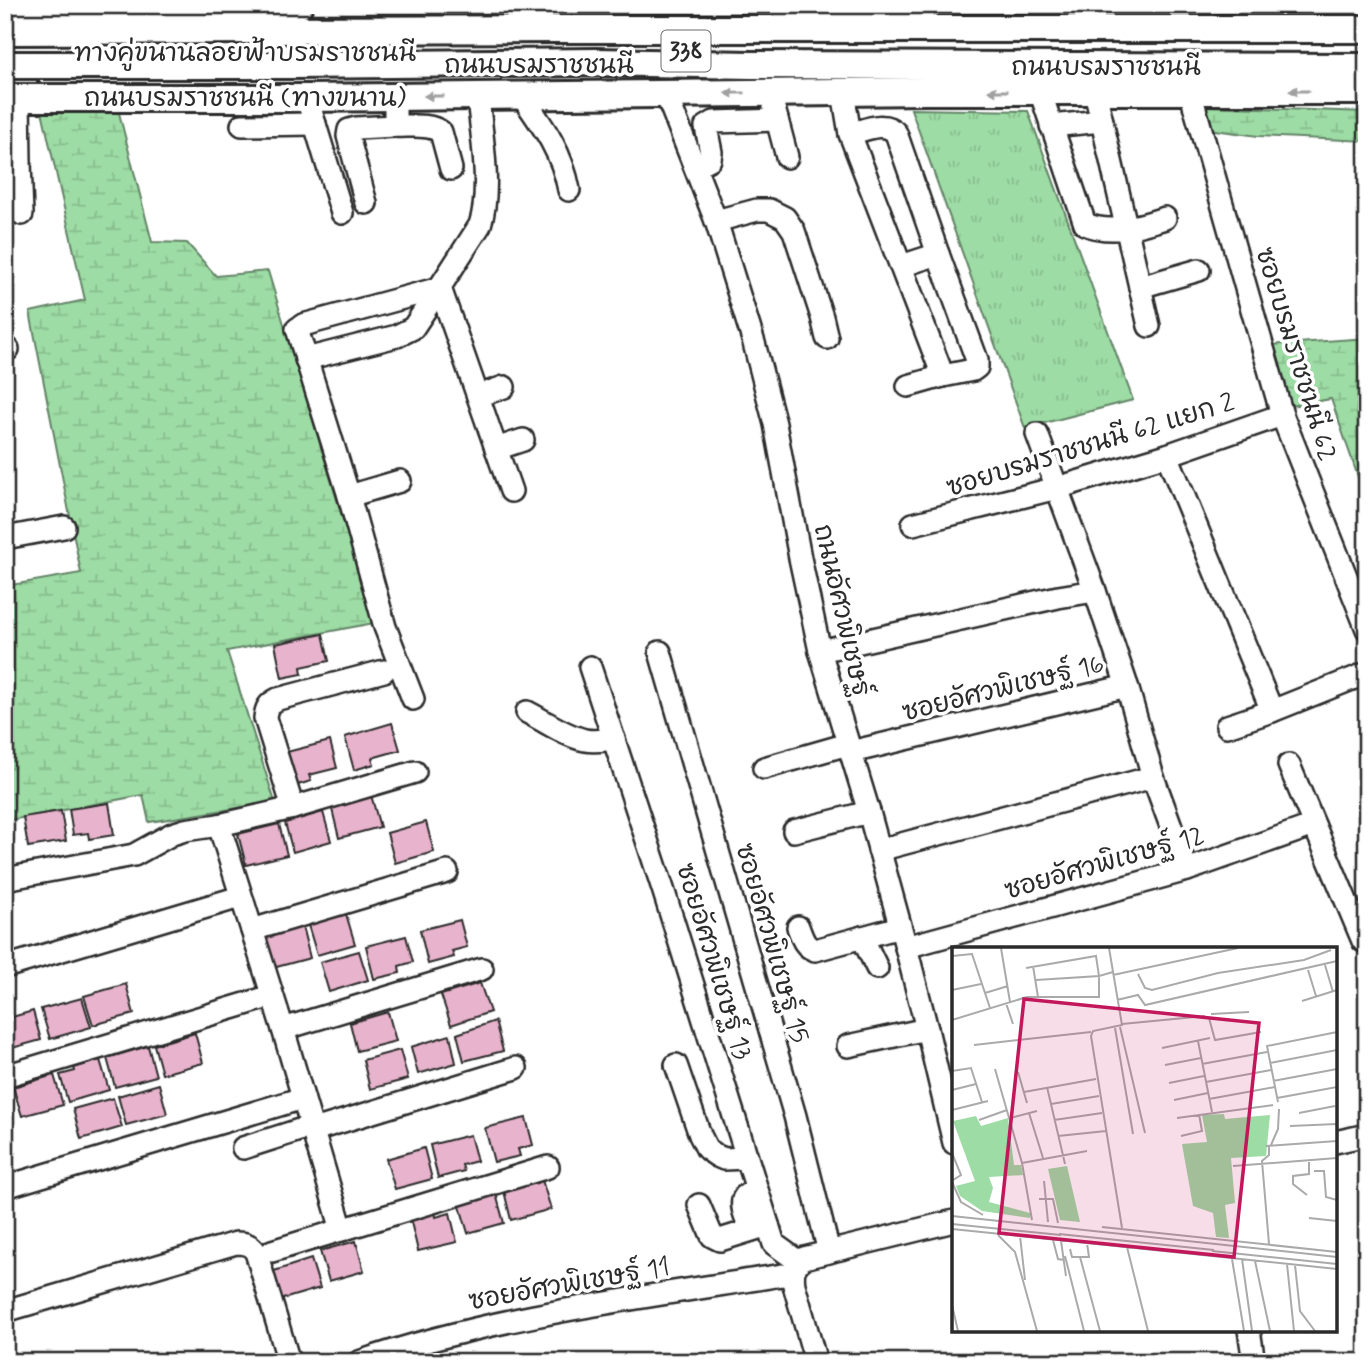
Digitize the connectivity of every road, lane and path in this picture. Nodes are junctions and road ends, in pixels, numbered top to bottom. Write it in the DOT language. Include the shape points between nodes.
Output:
graph roads {
  1 [pos="299,5"];
  2 [pos="925,5"];
  3 [pos="5,10"];
  4 [pos="712,21"];
  5 [pos="1367,22"];
  6 [pos="5,23"];
  7 [pos="1367,29"];
  8 [pos="5,31"];
  9 [pos="1367,50"];
  10 [pos="5,53"];
  11 [pos="5,65"];
  12 [pos="751,65"];
  13 [pos="1367,67"];
  14 [pos="926,91"];
  15 [pos="1040,91"];
  16 [pos="1095,91"];
  17 [pos="1190,91"];
  18 [pos="1367,91"];
  19 [pos="843,92"];
  20 [pos="10,93"];
  21 [pos="769,93"];
  22 [pos="666,94"];
  23 [pos="521,95"];
  24 [pos="395,96"];
  25 [pos="478,96"];
  26 [pos="363,97"];
  27 [pos="307,98"];
  28 [pos="777,120"];
  29 [pos="1102,121"];
  30 [pos="315,124"];
  31 [pos="242,125"];
  32 [pos="395,126"];
  33 [pos="1051,126"];
  34 [pos="850,134"];
  35 [pos="787,157"];
  36 [pos="696,166"];
  37 [pos="451,169"];
  38 [pos="569,190"];
  39 [pos="366,203"];
  40 [pos="342,213"];
  41 [pos="22,214"];
  42 [pos="1165,218"];
  43 [pos="716,221"];
  44 [pos="1127,230"];
  45 [pos="938,254"];
  46 [pos="901,266"];
  47 [pos="1199,270"];
  48 [pos="1140,287"];
  49 [pos="440,288"];
  50 [pos="1149,326"];
  51 [pos="827,338"];
  52 [pos="306,359"];
  53 [pos="943,376"];
  54 [pos="908,386"];
  55 [pos="504,387"];
  56 [pos="478,396"];
  57 [pos="1282,415"];
  58 [pos="1037,434"];
  59 [pos="523,440"];
  60 [pos="496,449"];
  61 [pos="1167,456"];
  62 [pos="400,481"];
  63 [pos="1057,488"];
  64 [pos="511,491"];
  65 [pos="349,496"];
  66 [pos="913,524"];
  67 [pos="64,527"];
  68 [pos="5,538"];
  69 [pos="1095,591"];
  70 [pos="1367,629"];
  71 [pos="820,651"];
  72 [pos="660,652"];
  73 [pos="590,667"];
  74 [pos="384,671"];
  75 [pos="1367,673"];
  76 [pos="1127,686"];
  77 [pos="413,699"];
  78 [pos="1272,710"];
  79 [pos="527,712"];
  80 [pos="1227,726"];
  81 [pos="614,739"];
  82 [pos="850,748"];
  83 [pos="1289,765"];
  84 [pos="764,768"];
  85 [pos="415,772"];
  86 [pos="1153,777"];
  87 [pos="293,808"];
  88 [pos="869,812"];
  89 [pos="219,825"];
  90 [pos="1314,825"];
  91 [pos="794,831"];
  92 [pos="879,850"];
  93 [pos="1187,870"];
  94 [pos="447,872"];
  95 [pos="5,879"];
  96 [pos="240,897"];
  97 [pos="798,927"];
  98 [pos="252,930"];
  99 [pos="862,937"];
  100 [pos="903,937"];
  101 [pos="1363,940"];
  102 [pos="5,967"];
  103 [pos="877,968"];
  104 [pos="482,970"];
  105 [pos="272,996"];
  106 [pos="283,1029"];
  107 [pos="927,1029"];
  108 [pos="848,1046"];
  109 [pos="676,1065"];
  110 [pos="516,1068"];
  111 [pos="5,1076"];
  112 [pos="303,1098"];
  113 [pos="313,1128"];
  114 [pos="952,1135"];
  115 [pos="1367,1135"];
  116 [pos="1337,1142"];
  117 [pos="243,1148"];
  118 [pos="746,1158"];
  119 [pos="548,1167"];
  120 [pos="5,1187"];
  121 [pos="699,1205"];
  122 [pos="952,1221"];
  123 [pos="759,1228"];
  124 [pos="342,1230"];
  125 [pos="272,1251"];
  126 [pos="829,1252"];
  127 [pos="796,1269"];
  128 [pos="5,1311"];
  129 [pos="1248,1332"];
  130 [pos="289,1362"];
  131 [pos="359,1362"];
  132 [pos="816,1362"];
  133 [pos="1254,1362"];
  1 -- 3 [label="main road" via="219,11"];
  2 -- 4 [label="main road" via="719,16"];
  4 -- 5 [label="main road, ถนนบรมราชชนนี / 338"];
  4 -- 6 [label="main road, ถนนบรมราชชนนี / 338"];
  7 -- 8 [label="main road, ทางคู่ขนานลอยฟ้าบรมราชชนนี / 338"];
  9 -- 10 [label="main road, ทางคู่ขนานลอยฟ้าบรมราชชนนี / 338"];
  11 -- 12 [label="main road, ถนนบรมราชชนนี / 338"];
  12 -- 13 [label="main road, ถนนบรมราชชนนี / 338"];
  12 -- 14 [label="main road"];
  15 -- 14 [label="main road, ถนนบรมราชชนนี (ทางขนาน) / 338, one-way"];
  14 -- 19 [label="main road, ถนนบรมราชชนนี (ทางขนาน) / 338"];
  15 -- 16 [label="main road, ถนนบรมราชชนนี (ทางขนาน) / 338"];
  15 -- 33 [label="street"];
  16 -- 17 [label="main road, ถนนบรมราชชนนี (ทางขนาน) / 338"];
  16 -- 29 [label="street"];
  18 -- 17 [label="main road, ถนนบรมราชชนนี (ทางขนาน) / 338, one-way"];
  17 -- 57 [label="street, ซอยบรมราชชนนี 62"];
  19 -- 21 [label="main road, ถนนบรมราชชนนี (ทางขนาน) / 338"];
  19 -- 34 [label="street"];
  20 -- 26 [label="main road" via="223,84"];
  20 -- 27 [label="main road, ถนนบรมราชชนนี (ทางขนาน) / 338"];
  20 -- 41 [label="street"];
  21 -- 22 [label="main road, ถนนบรมราชชนนี (ทางขนาน) / 338, one-way"];
  21 -- 28 [label="street"];
  22 -- 23 [label="main road, ถนนบรมราชชนนี (ทางขนาน) / 338"];
  22 -- 36 [label="street, ถนนอัศวพิเชษฐ์"];
  23 -- 25 [label="main road, ถนนบรมราชชนนี (ทางขนาน) / 338"];
  23 -- 38 [label="street" via="561,157"];
  25 -- 24 [label="main road, ถนนบรมราชชนนี (ทางขนาน) / 338, one-way"];
  24 -- 26 [label="main road, ถนนบรมราชชนนี (ทางขนาน) / 338"];
  24 -- 32 [label="street"];
  25 -- 49 [label="street" via="485,211"];
  26 -- 27 [label="main road, ถนนบรมราชชนนี (ทางขนาน) / 338"];
  27 -- 30 [label="street"];
  28 -- 35 [label="street"];
  28 -- 36 [label="street" via="714,122 706,127 710,159"];
  29 -- 33 [label="street"];
  29 -- 44 [label="street"];
  30 -- 31 [label="street"];
  30 -- 40 [label="street"];
  32 -- 37 [label="street" via="436,128"];
  32 -- 39 [label="street" via="349,130"];
  33 -- 44 [label="street" via="1084,224"];
  34 -- 45 [label="street" via="881,126 896,133"];
  34 -- 46 [label="street"];
  36 -- 43 [label="street, ถนนอัศวพิเชษฐ์"];
  42 -- 44 [label="street"];
  43 -- 51 [label="street" via="757,210 785,218"];
  43 -- 71 [label="street, ถนนอัศวพิเชษฐ์" via="775,424"];
  44 -- 48 [label="street"];
  45 -- 46 [label="street"];
  45 -- 53 [label="street" via="977,360 972,370"];
  46 -- 53 [label="street"];
  47 -- 48 [label="street"];
  48 -- 50 [label="street"];
  49 -- 52 [label="street" via="413,328"];
  49 -- 52 [label="street" via="297,329"];
  49 -- 56 [label="street"];
  52 -- 65 [label="street"];
  53 -- 54 [label="street"];
  55 -- 56 [label="street"];
  56 -- 60 [label="street"];
  57 -- 61 [label="street, ซอยบรมราชชนนี 62 แยก 2"];
  57 -- 70 [label="street, ซอยบรมราชชนนี 62"];
  58 -- 63 [label="street"];
  59 -- 60 [label="street"];
  60 -- 64 [label="street"];
  61 -- 63 [label="street, ซอยบรมราชชนนี 62 แยก 2"];
  61 -- 78 [label="street"];
  62 -- 65 [label="street"];
  63 -- 66 [label="street, ซอยบรมราชชนนี 62 แยก 2"];
  63 -- 69 [label="street"];
  65 -- 77 [label="street" via="385,627"];
  67 -- 68 [label="street"];
  69 -- 71 [label="street"];
  69 -- 76 [label="street"];
  71 -- 82 [label="street, ถนนอัศวพิเชษฐ์"];
  72 -- 126 [label="street, ซอยอัศวพิเชษฐ์ 15" via="795,1116"];
  73 -- 81 [label="street, ซอยอัศวพิเชษฐ์ 13"];
  74 -- 87 [label="street" via="278,699 266,709"];
  75 -- 78 [label="street"];
  76 -- 82 [label="street, ซอยอัศวพิเชษฐ์ 16"];
  76 -- 86 [label="street"];
  78 -- 80 [label="street"];
  79 -- 81 [label="street" via="583,740"];
  81 -- 118 [label="street, ซอยอัศวพิเชษฐ์ 13"];
  82 -- 84 [label="street, ซอยอัศวพิเชษฐ์ 16"];
  82 -- 88 [label="street, ถนนอัศวพิเชษฐ์"];
  83 -- 90 [label="street"];
  85 -- 87 [label="street"];
  86 -- 92 [label="street"];
  86 -- 93 [label="street"];
  87 -- 89 [label="street"];
  88 -- 91 [label="street"];
  88 -- 92 [label="street, ถนนอัศวพิเชษฐ์"];
  89 -- 95 [label="street" via="172,834 134,855"];
  89 -- 96 [label="street"];
  90 -- 93 [label="street, ซอยอัศวพิเชษฐ์ 12"];
  90 -- 101 [label="street"];
  92 -- 100 [label="street, ถนนอัศวพิเชษฐ์"];
  93 -- 100 [label="street, ซอยอัศวพิเชษฐ์ 12"];
  94 -- 98 [label="street"];
  96 -- 98 [label="street"];
  96 -- 102 [label="street"];
  97 -- 99 [label="street, ซอยอัศวพิเชษฐ์ 12" via="805,945 815,950"];
  98 -- 105 [label="street"];
  99 -- 100 [label="street, ซอยอัศวพิเชษฐ์ 12"];
  99 -- 103 [label="street"];
  100 -- 107 [label="street, ถนนอัศวพิเชษฐ์"];
  104 -- 106 [label="street"];
  105 -- 106 [label="street"];
  105 -- 111 [label="street"];
  106 -- 112 [label="street"];
  107 -- 108 [label="street"];
  107 -- 114 [label="street, ถนนอัศวพิเชษฐ์"];
  109 -- 118 [label="street" via="707,1149 724,1159"];
  110 -- 113 [label="street"];
  112 -- 113 [label="street"];
  112 -- 120 [label="street"];
  113 -- 117 [label="street"];
  113 -- 124 [label="street"];
  115 -- 116 [label="street"];
  118 -- 123 [label="street, ซอยอัศวพิเชษฐ์ 13"];
  119 -- 124 [label="street"];
  121 -- 123 [label="street" via="715,1239"];
  122 -- 126 [label="street"];
  123 -- 127 [label="street, ซอยอัศวพิเชษฐ์ 13"];
  124 -- 125 [label="street"];
  126 -- 127 [label="street" via="804,1258"];
  127 -- 131 [label="street, ซอยอัศวพิเชษฐ์ 11" via="459,1332"];
  127 -- 132 [label="street"];
  128 -- 130 [label="street" via="243,1243 256,1252"];
  129 -- 133 [label="street"];
}
